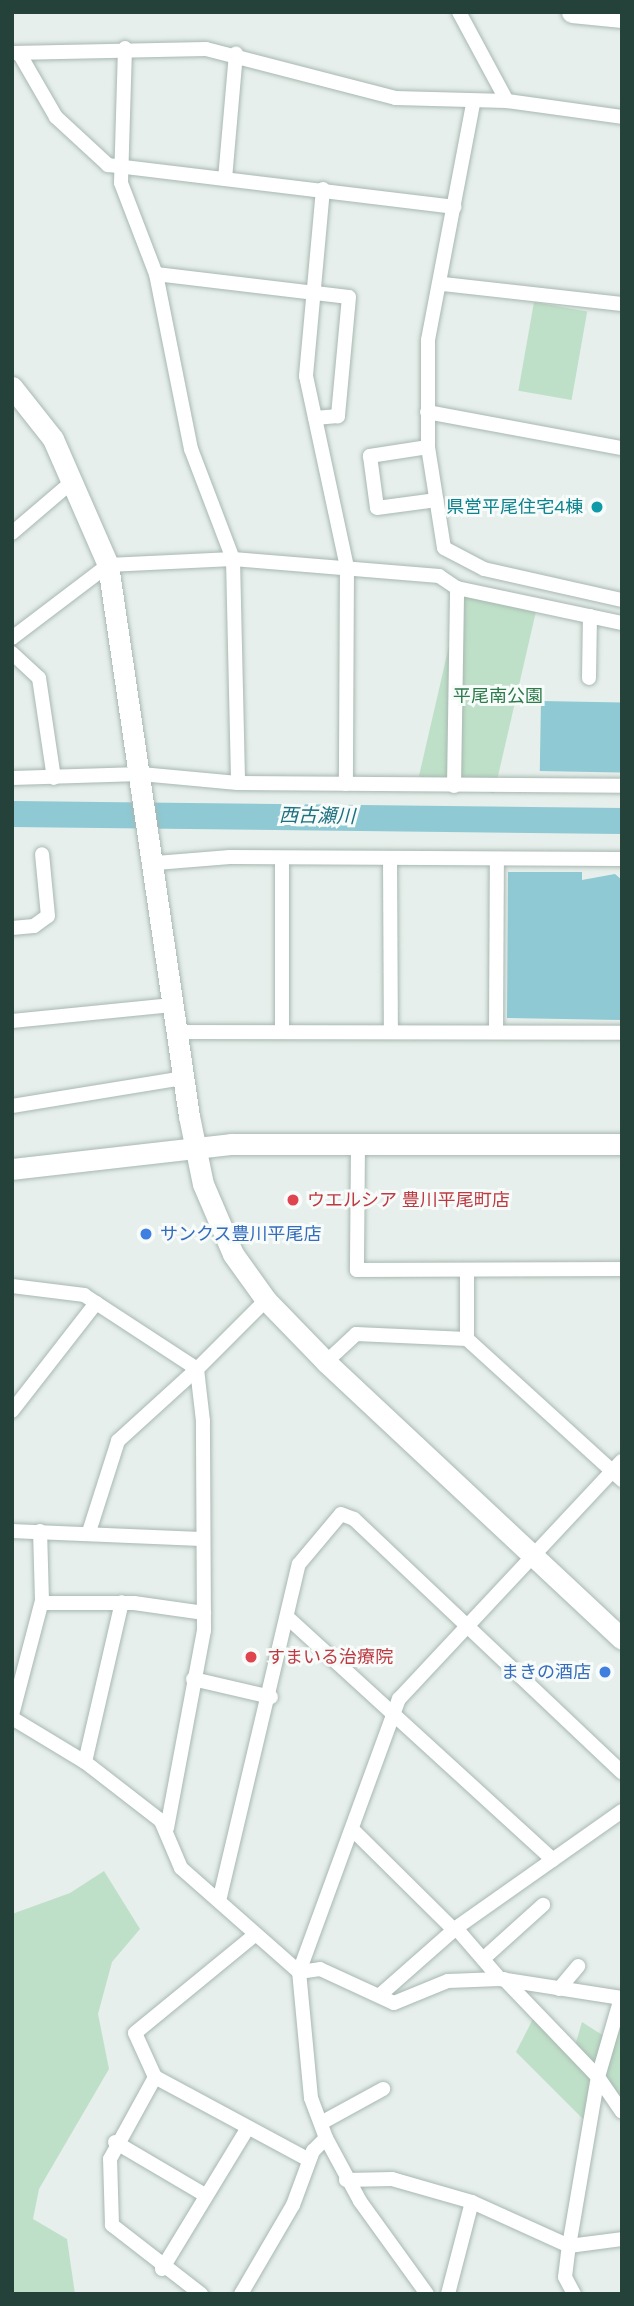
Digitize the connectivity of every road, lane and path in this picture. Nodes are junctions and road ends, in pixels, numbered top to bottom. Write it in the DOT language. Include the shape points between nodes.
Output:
graph roads {
  1 [pos="459,12"];
  2 [pos="572,12"];
  3 [pos="622,17"];
  4 [pos="125,48"];
  5 [pos="16,53"];
  6 [pos="236,53"];
  7 [pos="507,101"];
  8 [pos="473,104"];
  9 [pos="622,117"];
  10 [pos="121,169"];
  11 [pos="225,179"];
  12 [pos="323,189"];
  13 [pos="454,207"];
  14 [pos="156,274"];
  15 [pos="443,284"];
  16 [pos="312,294"];
  17 [pos="622,304"];
  18 [pos="12,387"];
  19 [pos="427,412"];
  20 [pos="315,418"];
  21 [pos="428,447"];
  22 [pos="622,448"];
  23 [pos="74,481"];
  24 [pos="436,500"];
  25 [pos="12,533"];
  26 [pos="233,559"];
  27 [pos="108,565"];
  28 [pos="347,567"];
  29 [pos="457,588"];
  30 [pos="622,600"];
  31 [pos="590,616"];
  32 [pos="622,623"];
  33 [pos="12,638"];
  34 [pos="12,653"];
  35 [pos="589,678"];
  36 [pos="12,778"];
  37 [pos="54,778"];
  38 [pos="143,783"];
  39 [pos="238,783"];
  40 [pos="346,784"];
  41 [pos="454,786"];
  42 [pos="622,786"];
  43 [pos="42,854"];
  44 [pos="390,858"];
  45 [pos="282,859"];
  46 [pos="622,859"];
  47 [pos="497,860"];
  48 [pos="156,863"];
  49 [pos="12,928"];
  50 [pos="172,1005"];
  51 [pos="12,1021"];
  52 [pos="282,1031"];
  53 [pos="391,1031"];
  54 [pos="496,1031"];
  55 [pos="176,1032"];
  56 [pos="622,1033"];
  57 [pos="183,1078"];
  58 [pos="12,1106"];
  59 [pos="358,1144"];
  60 [pos="622,1144"];
  61 [pos="195,1147"];
  62 [pos="12,1169"];
  63 [pos="622,1269"];
  64 [pos="467,1272"];
  65 [pos="12,1286"];
  66 [pos="266,1300"];
  67 [pos="96,1303"];
  68 [pos="467,1339"];
  69 [pos="326,1362"];
  70 [pos="197,1369"];
  71 [pos="12,1411"];
  72 [pos="619,1471"];
  73 [pos="12,1531"];
  74 [pos="40,1531"];
  75 [pos="89,1532"];
  76 [pos="200,1539"];
  77 [pos="532,1555"];
  78 [pos="122,1602"];
  79 [pos="42,1603"];
  80 [pos="204,1613"];
  81 [pos="287,1617"];
  82 [pos="469,1627"];
  83 [pos="622,1639"];
  84 [pos="193,1679"];
  85 [pos="271,1697"];
  86 [pos="393,1710"];
  87 [pos="12,1716"];
  88 [pos="85,1762"];
  89 [pos="622,1772"];
  90 [pos="622,1811"];
  91 [pos="167,1828"];
  92 [pos="352,1829"];
  93 [pos="553,1860"];
  94 [pos="220,1897"];
  95 [pos="543,1905"];
  96 [pos="455,1929"];
  97 [pos="256,1934"];
  98 [pos="483,1959"];
  99 [pos="578,1966"];
  100 [pos="299,1972"];
  101 [pos="502,1979"];
  102 [pos="559,1989"];
  103 [pos="380,1995"];
  104 [pos="620,1995"];
  105 [pos="155,2077"];
  106 [pos="598,2077"];
  107 [pos="383,2089"];
  108 [pos="622,2112"];
  109 [pos="321,2123"];
  110 [pos="247,2129"];
  111 [pos="326,2138"];
  112 [pos="115,2141"];
  113 [pos="309,2160"];
  114 [pos="346,2180"];
  115 [pos="205,2195"];
  116 [pos="472,2202"];
  117 [pos="622,2239"];
  118 [pos="569,2246"];
  119 [pos="162,2269"];
  120 [pos="201,2294"];
  121 [pos="241,2294"];
  122 [pos="427,2294"];
  123 [pos="448,2294"];
  124 [pos="574,2294"];
  1 -- 7 [label="street"];
  2 -- 3 [label="street"];
  4 -- 5 [label="street"];
  4 -- 6 [label="street"];
  4 -- 10 [label="street"];
  5 -- 10 [label="street" via="56,117 108,165"];
  6 -- 8 [label="street" via="395,98"];
  6 -- 11 [label="street"];
  7 -- 8 [label="street"];
  7 -- 9 [label="street"];
  8 -- 13 [label="street"];
  10 -- 11 [label="street"];
  10 -- 14 [label="street"];
  11 -- 12 [label="street"];
  12 -- 13 [label="street"];
  12 -- 16 [label="street"];
  13 -- 15 [label="street"];
  14 -- 16 [label="street"];
  14 -- 26 [label="street" via="191,449"];
  15 -- 17 [label="street"];
  15 -- 19 [label="street" via="428,340"];
  16 -- 20 [label="street" via="306,376"];
  16 -- 20 [label="street" via="349,297 338,416"];
  18 -- 23 [label="street" via="53,439"];
  19 -- 21 [label="street"];
  19 -- 22 [label="street"];
  20 -- 28 [label="street"];
  21 -- 24 [label="street"];
  21 -- 24 [label="street" via="370,456 377,508"];
  23 -- 25 [label="street"];
  23 -- 27 [label="street"];
  24 -- 30 [label="street" via="444,548 458,558 484,569"];
  26 -- 27 [label="street"];
  26 -- 28 [label="street"];
  26 -- 39 [label="street"];
  27 -- 33 [label="street"];
  27 -- 38 [label="street"];
  28 -- 29 [label="street" via="439,576"];
  28 -- 40 [label="street"];
  29 -- 31 [label="street"];
  29 -- 41 [label="street"];
  31 -- 32 [label="street"];
  31 -- 35 [label="street"];
  34 -- 37 [label="street" via="39,678"];
  36 -- 37 [label="street"];
  37 -- 38 [label="street"];
  38 -- 39 [label="street"];
  38 -- 48 [label="street"];
  39 -- 40 [label="street"];
  40 -- 41 [label="street"];
  41 -- 42 [label="street"];
  43 -- 49 [label="street" via="48,916 34,926"];
  44 -- 45 [label="street"];
  44 -- 47 [label="street"];
  44 -- 53 [label="street"];
  45 -- 48 [label="street"];
  45 -- 52 [label="street"];
  46 -- 47 [label="street"];
  47 -- 54 [label="street"];
  48 -- 50 [label="street"];
  50 -- 51 [label="street"];
  50 -- 55 [label="street"];
  52 -- 53 [label="street"];
  52 -- 55 [label="street"];
  53 -- 54 [label="street"];
  54 -- 56 [label="street"];
  55 -- 57 [label="street"];
  57 -- 58 [label="street"];
  57 -- 61 [label="street"];
  59 -- 60 [label="street"];
  59 -- 61 [label="street"];
  59 -- 64 [label="street" via="356,1270"];
  61 -- 62 [label="street"];
  61 -- 66 [label="street" via="233,1254"];
  63 -- 64 [label="street"];
  64 -- 68 [label="street"];
  65 -- 67 [label="street" via="66,1290"];
  66 -- 69 [label="street"];
  66 -- 70 [label="street"];
  67 -- 70 [label="street"];
  67 -- 71 [label="street"];
  68 -- 69 [label="street" via="356,1334"];
  68 -- 72 [label="street"];
  69 -- 77 [label="street"];
  70 -- 75 [label="street" via="118,1441"];
  70 -- 76 [label="street" via="204,1460"];
  72 -- 77 [label="street"];
  73 -- 74 [label="street"];
  74 -- 75 [label="street"];
  74 -- 79 [label="street" via="46,1567"];
  75 -- 76 [label="street"];
  76 -- 80 [label="street"];
  77 -- 82 [label="street"];
  77 -- 83 [label="street"];
  78 -- 79 [label="street"];
  78 -- 80 [label="street"];
  78 -- 88 [label="street"];
  79 -- 87 [label="street"];
  80 -- 84 [label="street"];
  81 -- 82 [label="street" via="299,1564 341,1514 354,1520"];
  81 -- 85 [label="street"];
  81 -- 86 [label="street"];
  82 -- 86 [label="street"];
  82 -- 89 [label="street"];
  84 -- 85 [label="street"];
  84 -- 91 [label="street"];
  85 -- 94 [label="street"];
  86 -- 92 [label="street"];
  86 -- 93 [label="street"];
  87 -- 88 [label="street"];
  88 -- 91 [label="street"];
  90 -- 93 [label="street"];
  91 -- 94 [label="street" via="181,1868"];
  92 -- 96 [label="street"];
  92 -- 100 [label="street"];
  93 -- 96 [label="street"];
  94 -- 97 [label="street"];
  95 -- 98 [label="street"];
  96 -- 98 [label="street"];
  96 -- 103 [label="street"];
  97 -- 100 [label="street"];
  97 -- 105 [label="street" via="135,2033"];
  98 -- 101 [label="street"];
  99 -- 102 [label="street"];
  100 -- 103 [label="street" via="320,1969"];
  100 -- 109 [label="street" via="311,2098"];
  101 -- 102 [label="street"];
  101 -- 103 [label="street" via="448,1981 394,2003"];
  101 -- 106 [label="street"];
  102 -- 104 [label="street"];
  104 -- 106 [label="street"];
  105 -- 110 [label="street"];
  105 -- 112 [label="street"];
  106 -- 108 [label="street"];
  106 -- 118 [label="street"];
  107 -- 109 [label="street"];
  109 -- 111 [label="street"];
  110 -- 113 [label="street"];
  110 -- 115 [label="street"];
  111 -- 113 [label="street"];
  111 -- 114 [label="street"];
  112 -- 115 [label="street"];
  112 -- 119 [label="street" via="112,2225"];
  113 -- 121 [label="street" via="293,2205"];
  114 -- 116 [label="street" via="392,2179"];
  114 -- 122 [label="street"];
  115 -- 119 [label="street"];
  116 -- 118 [label="street"];
  116 -- 123 [label="street"];
  117 -- 118 [label="street"];
  118 -- 124 [label="street" via="565,2277"];
  119 -- 120 [label="street"];
}
